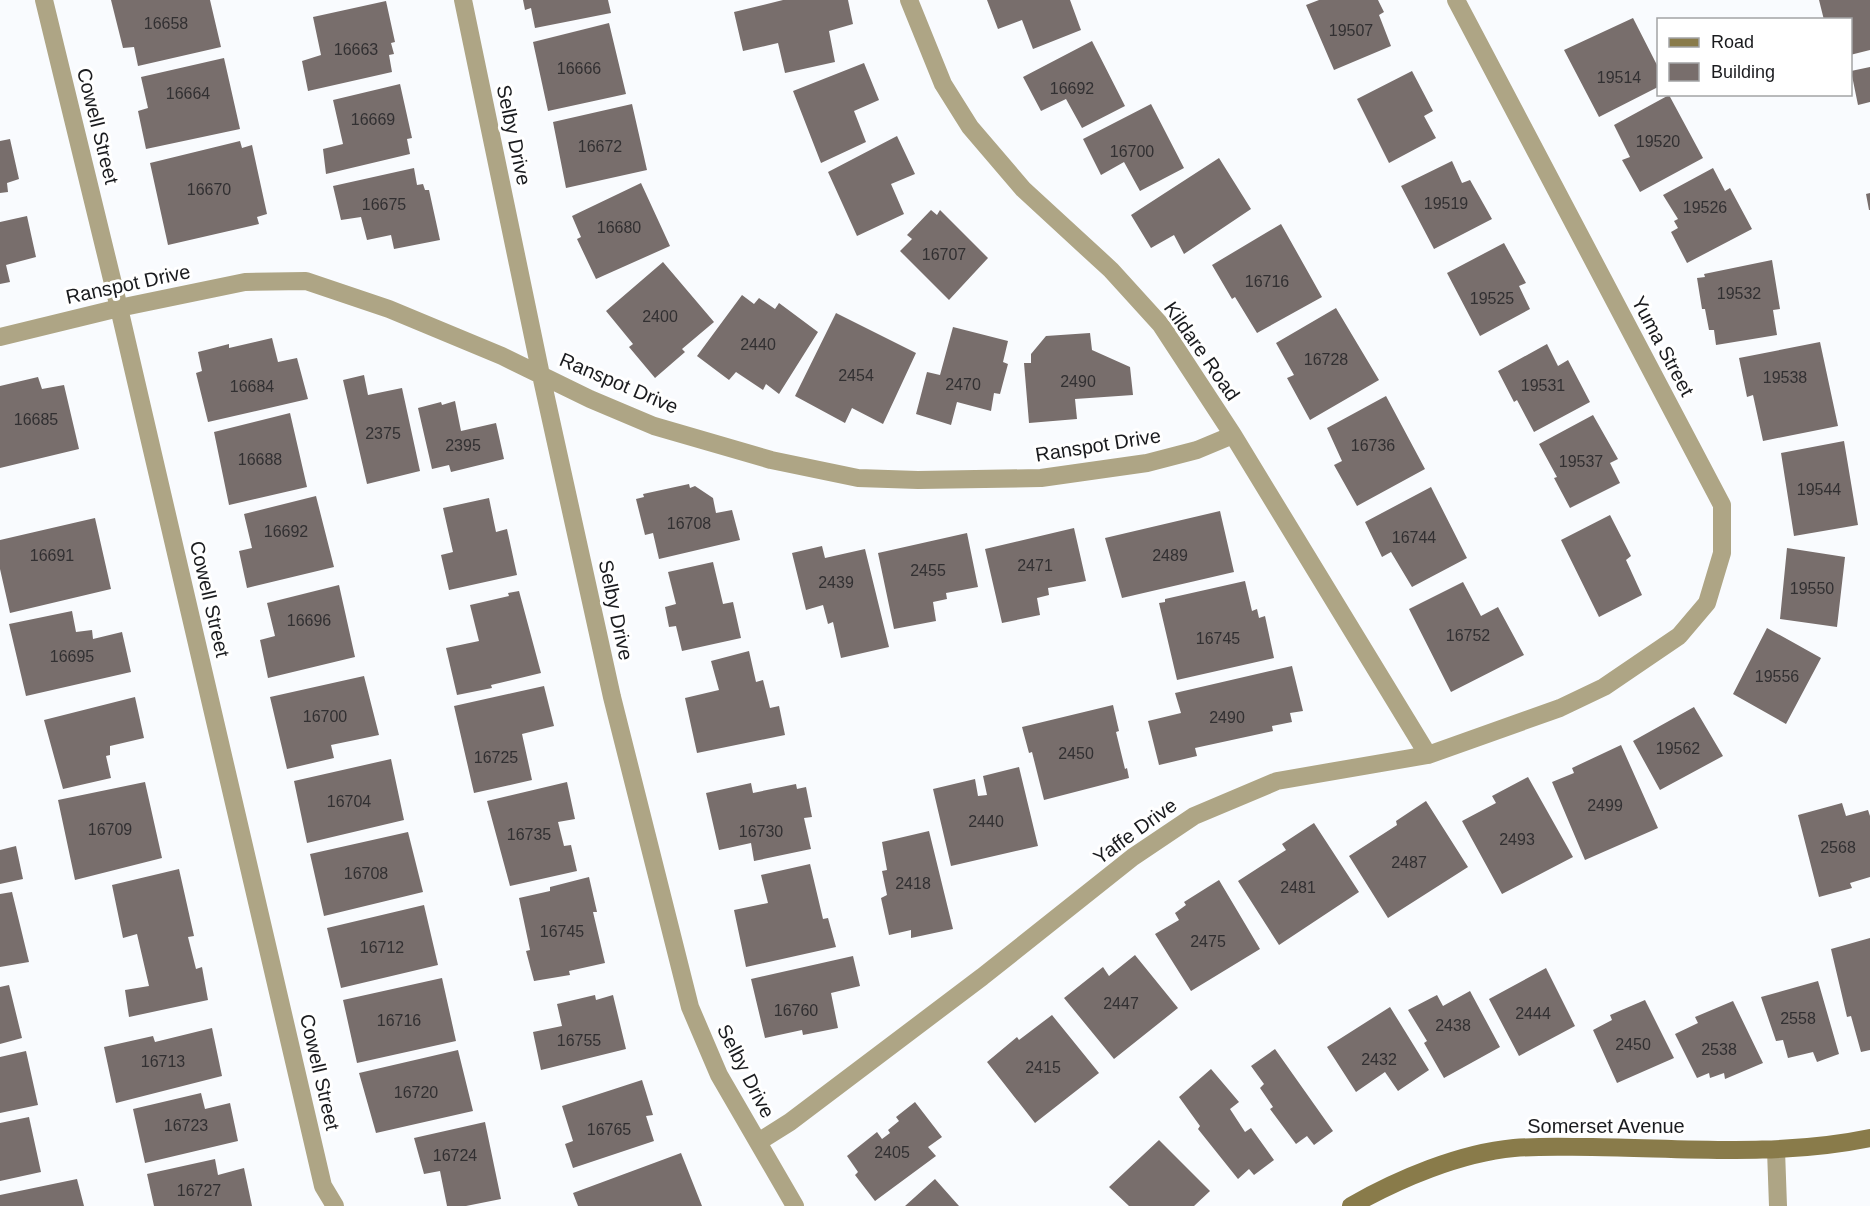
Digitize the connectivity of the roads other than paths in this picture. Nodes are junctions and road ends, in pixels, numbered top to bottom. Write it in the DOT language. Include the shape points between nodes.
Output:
graph roads {
  1 [pos="44,0"];
  2 [pos="463,0"];
  3 [pos="909,0"];
  4 [pos="1456,0"];
  5 [pos="120,308"];
  6 [pos="0,337"];
  7 [pos="541,375"];
  8 [pos="1233,435"];
  9 [pos="1604,687"];
  10 [pos="1428,755"];
  11 [pos="1870,1138"];
  12 [pos="758,1142"];
  13 [pos="1776,1150"];
  14 [pos="335,1206"];
  15 [pos="795,1206"];
  16 [pos="1352,1206"];
  17 [pos="1778,1206"];
  1 -- 5 [label="street, Cowell Street"];
  2 -- 7 [label="street, Selby Drive"];
  3 -- 8 [label="street, Kildare Road" via="943,84 970,128 1023,189 1111,270 1161,325"];
  4 -- 9 [label="street, Yuma Street" via="1722,505 1722,553 1707,603 1679,636"];
  5 -- 6 [label="street, Ranspot Drive"];
  5 -- 7 [label="street, Ranspot Drive" via="245,282 306,281 388,309"];
  5 -- 14 [label="street, Cowell Street" via="323,1186"];
  7 -- 8 [label="street, Ranspot Drive" via="654,426 771,460 858,478 1041,478 1147,463 1197,450"];
  7 -- 12 [label="street, Selby Drive" via="612,697 690,1007 719,1075"];
  8 -- 10 [label="street, Kildare Road"];
  9 -- 10 [label="street, Yaffe Drive" via="1560,708"];
  10 -- 12 [label="street, Yaffe Drive" via="1277,781 1194,816 1133,857 982,977"];
  11 -- 13 [label="street, Somerset Avenue"];
  12 -- 15 [label="street, Selby Drive"];
  13 -- 16 [label="street, Somerset Avenue" via="1512,1148 1404,1178"];
  13 -- 17 [label="street"];
}
